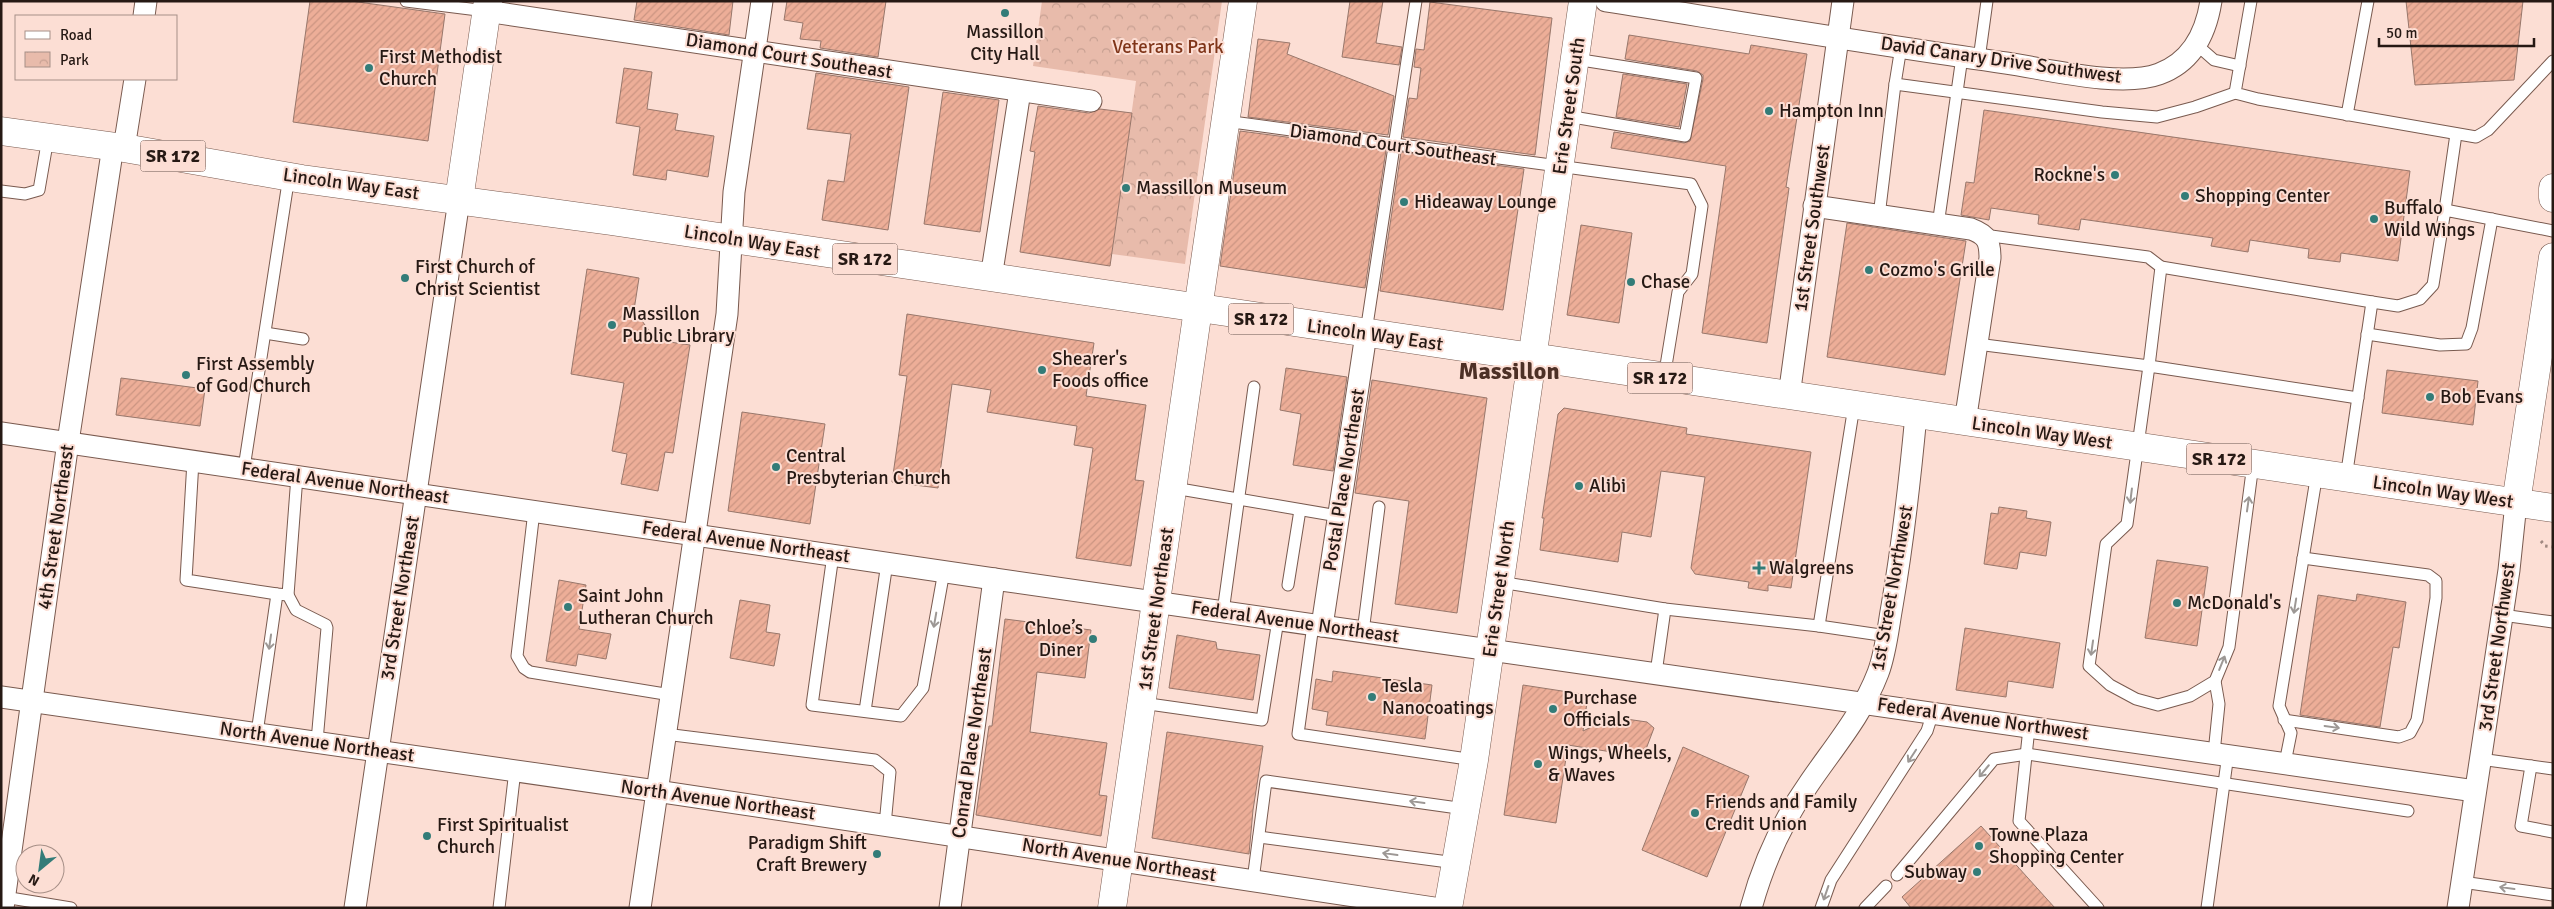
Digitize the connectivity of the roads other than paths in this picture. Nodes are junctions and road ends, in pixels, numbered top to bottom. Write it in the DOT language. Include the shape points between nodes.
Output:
graph roads {
  1 [pos="146,1"];
  2 [pos="406,1"];
  3 [pos="762,1"];
  4 [pos="1243,1"];
  5 [pos="1416,1"];
  6 [pos="1584,1"];
  7 [pos="1606,1"];
  8 [pos="1843,1"];
  9 [pos="1987,1"];
  10 [pos="2211,1"];
  11 [pos="2251,1"];
  12 [pos="2368,1"];
  13 [pos="487,6"];
  14 [pos="144,15"];
  15 [pos="1838,37"];
  16 [pos="2197,45"];
  17 [pos="1901,47"];
  18 [pos="754,51"];
  19 [pos="1971,58"];
  20 [pos="1575,59"];
  21 [pos="2553,61"];
  22 [pos="2240,66"];
  23 [pos="134,80"];
  24 [pos="1895,84"];
  25 [pos="1020,91"];
  26 [pos="1956,92"];
  27 [pos="2236,93"];
  28 [pos="1091,101"];
  29 [pos="2347,115"];
  30 [pos="1567,116"];
  31 [pos="1225,121"];
  32 [pos="1,131"];
  33 [pos="2456,134"];
  34 [pos="48,138"];
  35 [pos="1392,145"];
  36 [pos="119,147"];
  37 [pos="1560,168"];
  38 [pos="289,176"];
  39 [pos="2553,188"];
  40 [pos="1,190"];
  41 [pos="2553,198"];
  42 [pos="459,200"];
  43 [pos="1814,206"];
  44 [pos="2445,210"];
  45 [pos="1879,216"];
  46 [pos="2492,219"];
  47 [pos="1938,224"];
  48 [pos="2553,231"];
  49 [pos="1984,235"];
  50 [pos="731,239"];
  51 [pos="2553,257"];
  52 [pos="2161,267"];
  53 [pos="991,278"];
  54 [pos="2372,302"];
  55 [pos="1198,309"];
  56 [pos="265,333"];
  57 [pos="1366,334"];
  58 [pos="2368,334"];
  59 [pos="304,340"];
  60 [pos="1977,344"];
  61 [pos="2547,344"];
  62 [pos="1532,359"];
  63 [pos="2149,366"];
  64 [pos="1664,378"];
  65 [pos="1254,387"];
  66 [pos="1789,396"];
  67 [pos="2358,398"];
  68 [pos="1854,406"];
  69 [pos="1916,415"];
  70 [pos="1965,422"];
  71 [pos="1,433"];
  72 [pos="68,442"];
  73 [pos="2138,447"];
  74 [pos="192,460"];
  75 [pos="2253,464"];
  76 [pos="244,468"];
  77 [pos="2316,473"];
  78 [pos="296,476"];
  79 [pos="2346,478"];
  80 [pos="1174,488"];
  81 [pos="416,493"];
  82 [pos="1238,499"];
  83 [pos="2516,503"];
  84 [pos="1379,507"];
  85 [pos="2553,508"];
  86 [pos="1300,510"];
  87 [pos="534,511"];
  88 [pos="1338,516"];
  89 [pos="696,535"];
  90 [pos="834,555"];
  91 [pos="2303,558"];
  92 [pos="887,563"];
  93 [pos="944,572"];
  94 [pos="994,579"];
  95 [pos="1500,582"];
  96 [pos="1288,585"];
  97 [pos="282,594"];
  98 [pos="1157,602"];
  99 [pos="1665,609"];
  100 [pos="1223,612"];
  101 [pos="2502,615"];
  102 [pos="1278,620"];
  103 [pos="2553,622"];
  104 [pos="1318,625"];
  105 [pos="1819,626"];
  106 [pos="1363,632"];
  107 [pos="1886,636"];
  108 [pos="1490,650"];
  109 [pos="1656,673"];
  110 [pos="2214,681"];
  111 [pos="671,695"];
  112 [pos="1,697"];
  113 [pos="31,701"];
  114 [pos="1865,702"];
  115 [pos="1142,703"];
  116 [pos="865,711"];
  117 [pos="1933,712"];
  118 [pos="2284,720"];
  119 [pos="2029,728"];
  120 [pos="257,733"];
  121 [pos="665,734"];
  122 [pos="317,741"];
  123 [pos="377,750"];
  124 [pos="2221,753"];
  125 [pos="2027,754"];
  126 [pos="2480,759"];
  127 [pos="1474,760"];
  128 [pos="2285,763"];
  129 [pos="2531,766"];
  130 [pos="2553,769"];
  131 [pos="515,770"];
  132 [pos="2224,783"];
  133 [pos="656,791"];
  134 [pos="2475,791"];
  135 [pos="1465,809"];
  136 [pos="2408,811"];
  137 [pos="885,825"];
  138 [pos="2553,832"];
  139 [pos="959,836"];
  140 [pos="1259,837"];
  141 [pos="1119,860"];
  142 [pos="1456,863"];
  143 [pos="1897,875"];
  144 [pos="1253,880"];
  145 [pos="2462,882"];
  146 [pos="1886,886"];
  147 [pos="2553,895"];
  148 [pos="3,903"];
  149 [pos="70,908"];
  150 [pos="355,908"];
  151 [pos="499,908"];
  152 [pos="640,908"];
  153 [pos="950,908"];
  154 [pos="1112,908"];
  155 [pos="1434,908"];
  156 [pos="1448,908"];
  157 [pos="1751,908"];
  158 [pos="1821,908"];
  159 [pos="1865,908"];
  160 [pos="2098,908"];
  161 [pos="2206,908"];
  162 [pos="2458,908"];
  1 -- 14 [label="street"];
  2 -- 13 [label="lane"];
  3 -- 18 [label="street"];
  4 -- 31 [label="main road, 1st Street Northeast"];
  5 -- 35 [label="lane"];
  6 -- 20 [label="main road, Erie Street South"];
  7 -- 15 [label="street, David Canary Drive Southwest"];
  8 -- 15 [label="street, 1st Street Southwest"];
  9 -- 19 [label="lane"];
  10 -- 16 [label="street, David Canary Drive Southwest"];
  11 -- 22 [label="lane"];
  12 -- 29 [label="lane"];
  13 -- 18 [label="street, Diamond Court Southeast"];
  13 -- 42 [label="main road"];
  15 -- 17 [label="street, David Canary Drive Southwest"];
  15 -- 43 [label="street, 1st Street Southwest"];
  16 -- 19 [label="street, David Canary Drive Southwest" via="2173,68 2142,78 2094,76"];
  16 -- 22 [label="lane" via="2214,60"];
  17 -- 19 [label="street, David Canary Drive Southwest"];
  17 -- 24 [label="lane"];
  18 -- 25 [label="street, Diamond Court Southeast"];
  18 -- 50 [label="street" via="734,192"];
  19 -- 26 [label="lane"];
  20 -- 30 [label="main road, Erie Street South"];
  20 -- 30 [label="lane" via="1696,78 1685,136"];
  21 -- 33 [label="lane" via="2488,130 2476,137"];
  22 -- 27 [label="lane"];
  23 -- 36 [label="street, 4th Street Northeast"];
  24 -- 26 [label="lane"];
  24 -- 45 [label="lane"];
  25 -- 28 [label="street, Diamond Court Southeast"];
  25 -- 53 [label="street"];
  26 -- 27 [label="lane" via="2102,112 2157,116"];
  26 -- 47 [label="lane"];
  27 -- 29 [label="lane"];
  29 -- 33 [label="lane"];
  30 -- 37 [label="main road, Erie Street South"];
  31 -- 35 [label="lane, Diamond Court Southeast"];
  31 -- 55 [label="main road, 1st Street Northeast"];
  32 -- 34 [label="main road, Lincoln Way East / SR 172"];
  33 -- 44 [label="lane"];
  34 -- 36 [label="main road, Lincoln Way East / SR 172"];
  34 -- 40 [label="lane" via="39,190 26,194"];
  35 -- 37 [label="lane, Diamond Court Southeast"];
  35 -- 57 [label="lane"];
  36 -- 38 [label="main road, Lincoln Way East / SR 172"];
  36 -- 72 [label="street, 4th Street Northeast"];
  37 -- 62 [label="main road, Erie Street South"];
  37 -- 64 [label="lane, Diamond Court Southeast" via="1692,184 1702,206 1692,274 1678,292"];
  38 -- 42 [label="main road, Lincoln Way East / SR 172"];
  38 -- 56 [label="lane"];
  39 -- 41 [label="main road"];
  42 -- 50 [label="main road, Lincoln Way East / SR 172"];
  42 -- 81 [label="street, 3rd Street Northeast"];
  43 -- 45 [label="street"];
  43 -- 66 [label="street, 1st Street Southwest"];
  44 -- 46 [label="lane"];
  44 -- 54 [label="lane" via="2433,285 2420,299 2398,306"];
  45 -- 47 [label="street"];
  46 -- 48 [label="lane"];
  46 -- 58 [label="lane" via="2472,328 2466,344 2440,345"];
  47 -- 49 [label="street" via="1971,229"];
  49 -- 52 [label="lane" via="2148,257"];
  49 -- 60 [label="street" via="1990,247 1990,258"];
  50 -- 53 [label="main road, Lincoln Way East / SR 172"];
  50 -- 89 [label="street" via="727,314"];
  51 -- 61 [label="main road"];
  52 -- 54 [label="lane"];
  52 -- 63 [label="lane"];
  53 -- 55 [label="main road, Lincoln Way East / SR 172"];
  54 -- 58 [label="lane"];
  55 -- 57 [label="main road, Lincoln Way East / SR 172"];
  55 -- 80 [label="main road, 1st Street Northeast"];
  56 -- 59 [label="lane"];
  56 -- 76 [label="lane"];
  57 -- 62 [label="main road, Lincoln Way East / SR 172"];
  57 -- 88 [label="street, Postal Place Northeast"];
  58 -- 67 [label="lane"];
  60 -- 63 [label="lane"];
  60 -- 70 [label="street"];
  61 -- 83 [label="main road"];
  62 -- 64 [label="main road, Lincoln Way West / SR 172"];
  62 -- 95 [label="main road, Erie Street North"];
  63 -- 67 [label="lane"];
  63 -- 73 [label="lane"];
  64 -- 66 [label="main road, Lincoln Way West / SR 172"];
  65 -- 82 [label="lane"];
  66 -- 68 [label="main road, Lincoln Way West / SR 172"];
  67 -- 79 [label="lane"];
  68 -- 69 [label="main road, Lincoln Way West / SR 172"];
  68 -- 105 [label="lane"];
  69 -- 70 [label="main road, Lincoln Way West / SR 172"];
  69 -- 107 [label="street, 1st Street Northwest" via="1908,504"];
  70 -- 73 [label="main road, Lincoln Way West / SR 172"];
  71 -- 72 [label="street, Federal Avenue Northeast"];
  72 -- 74 [label="street, Federal Avenue Northeast"];
  72 -- 113 [label="street, 4th Street Northeast"];
  73 -- 75 [label="main road, Lincoln Way West / SR 172"];
  73 -- 110 [label="lane, one-way" via="2127,524 2106,544 2089,666 2110,685 2136,699 2158,705 2190,696"];
  74 -- 76 [label="street, Federal Avenue Northeast"];
  74 -- 97 [label="lane" via="186,580"];
  75 -- 77 [label="main road, Lincoln Way West / SR 172"];
  110 -- 75 [label="lane, one-way" via="2229,646"];
  76 -- 78 [label="street, Federal Avenue Northeast"];
  77 -- 79 [label="main road, Lincoln Way West / SR 172"];
  77 -- 91 [label="lane"];
  78 -- 81 [label="street, Federal Avenue Northeast"];
  78 -- 97 [label="lane"];
  79 -- 83 [label="main road, Lincoln Way West / SR 172"];
  80 -- 82 [label="lane"];
  80 -- 98 [label="main road, 1st Street Northeast"];
  81 -- 87 [label="street, Federal Avenue Northeast"];
  81 -- 123 [label="street, 3rd Street Northeast"];
  82 -- 86 [label="lane"];
  82 -- 100 [label="lane"];
  83 -- 85 [label="main road, Lincoln Way West / SR 172"];
  83 -- 101 [label="street, 3rd Street Northwest"];
  84 -- 106 [label="lane"];
  86 -- 88 [label="lane"];
  86 -- 96 [label="lane"];
  87 -- 89 [label="street, Federal Avenue Northeast"];
  87 -- 111 [label="lane" via="517,656 524,668 530,672"];
  88 -- 104 [label="street, Postal Place Northeast"];
  89 -- 90 [label="street, Federal Avenue Northeast"];
  89 -- 111 [label="street"];
  90 -- 92 [label="street, Federal Avenue Northeast"];
  90 -- 116 [label="lane" via="812,705"];
  91 -- 118 [label="lane, one-way" via="2279,706"];
  118 -- 91 [label="lane, one-way" via="2399,737 2410,733 2417,720 2436,598 2436,580 2428,574"];
  92 -- 93 [label="street, Federal Avenue Northeast"];
  92 -- 116 [label="lane"];
  93 -- 94 [label="street, Federal Avenue Northeast"];
  93 -- 116 [label="lane, one-way" via="924,688 901,716"];
  94 -- 98 [label="street, Federal Avenue Northeast"];
  94 -- 139 [label="street, Conrad Place Northeast"];
  95 -- 99 [label="lane"];
  95 -- 108 [label="main road, Erie Street North"];
  97 -- 120 [label="lane, one-way"];
  97 -- 122 [label="lane" via="296,610 328,628"];
  98 -- 100 [label="street, Federal Avenue Northeast"];
  98 -- 115 [label="main road, 1st Street Northeast"];
  99 -- 105 [label="lane"];
  99 -- 109 [label="lane"];
  100 -- 102 [label="street, Federal Avenue Northeast"];
  101 -- 103 [label="lane"];
  101 -- 126 [label="street, 3rd Street Northwest"];
  102 -- 104 [label="street, Federal Avenue Northeast"];
  102 -- 115 [label="lane" via="1262,720"];
  104 -- 106 [label="street, Federal Avenue Northeast"];
  104 -- 127 [label="lane" via="1298,734"];
  105 -- 107 [label="lane"];
  106 -- 108 [label="street, Federal Avenue Northeast"];
  107 -- 114 [label="street, 1st Street Northwest" via="1878,672"];
  108 -- 109 [label="street, Federal Avenue Northwest"];
  108 -- 127 [label="main road, Erie Street North"];
  109 -- 114 [label="street, Federal Avenue Northwest"];
  110 -- 124 [label="lane" via="2219,704"];
  111 -- 121 [label="street"];
  112 -- 113 [label="street, North Avenue Northeast"];
  113 -- 120 [label="street, North Avenue Northeast"];
  113 -- 148 [label="street, 4th Street Northeast"];
  114 -- 117 [label="street, Federal Avenue Northwest"];
  114 -- 157 [label="street, 1st Street Northwest" via="1794,806 1767,859"];
  115 -- 141 [label="main road, 1st Street Northeast"];
  117 -- 119 [label="street, Federal Avenue Northwest"];
  117 -- 158 [label="lane, one-way" via="1928,731 1831,880"];
  118 -- 128 [label="lane" via="2291,733"];
  119 -- 124 [label="street, Federal Avenue Northwest"];
  119 -- 125 [label="lane"];
  120 -- 122 [label="street, North Avenue Northeast"];
  121 -- 133 [label="street"];
  121 -- 137 [label="lane" via="875,760 890,772"];
  122 -- 123 [label="street, North Avenue Northeast"];
  123 -- 131 [label="street, North Avenue Northeast"];
  123 -- 150 [label="street, 3rd Street Northeast"];
  124 -- 128 [label="street, Federal Avenue Northwest"];
  124 -- 132 [label="lane"];
  125 -- 132 [label="lane"];
  125 -- 143 [label="lane, one-way" via="1994,759"];
  125 -- 160 [label="lane" via="2019,821"];
  126 -- 129 [label="lane"];
  126 -- 134 [label="street, 3rd Street Northwest"];
  127 -- 135 [label="main road, Erie Street North"];
  128 -- 134 [label="street, Federal Avenue Northwest"];
  129 -- 130 [label="lane"];
  129 -- 138 [label="lane" via="2521,826"];
  131 -- 133 [label="street, North Avenue Northeast"];
  131 -- 151 [label="lane"];
  132 -- 136 [label="lane"];
  132 -- 161 [label="lane"];
  133 -- 137 [label="street, North Avenue Northeast"];
  133 -- 152 [label="street"];
  134 -- 145 [label="street, 3rd Street Northwest"];
  135 -- 140 [label="lane, one-way" via="1266,781"];
  135 -- 142 [label="main road, Erie Street North"];
  137 -- 139 [label="street, North Avenue Northeast"];
  139 -- 141 [label="street, North Avenue Northeast"];
  139 -- 153 [label="street, Conrad Place Northeast"];
  142 -- 140 [label="lane, one-way"];
  140 -- 144 [label="lane"];
  141 -- 144 [label="street, North Avenue Northeast"];
  141 -- 154 [label="main road, 1st Street Northeast"];
  142 -- 156 [label="main road, Erie Street North"];
  144 -- 155 [label="street, North Avenue Northeast"];
  147 -- 145 [label="lane, one-way"];
  145 -- 162 [label="street, 3rd Street Northwest"];
  146 -- 159 [label="lane"];
  148 -- 149 [label="lane"];
}
